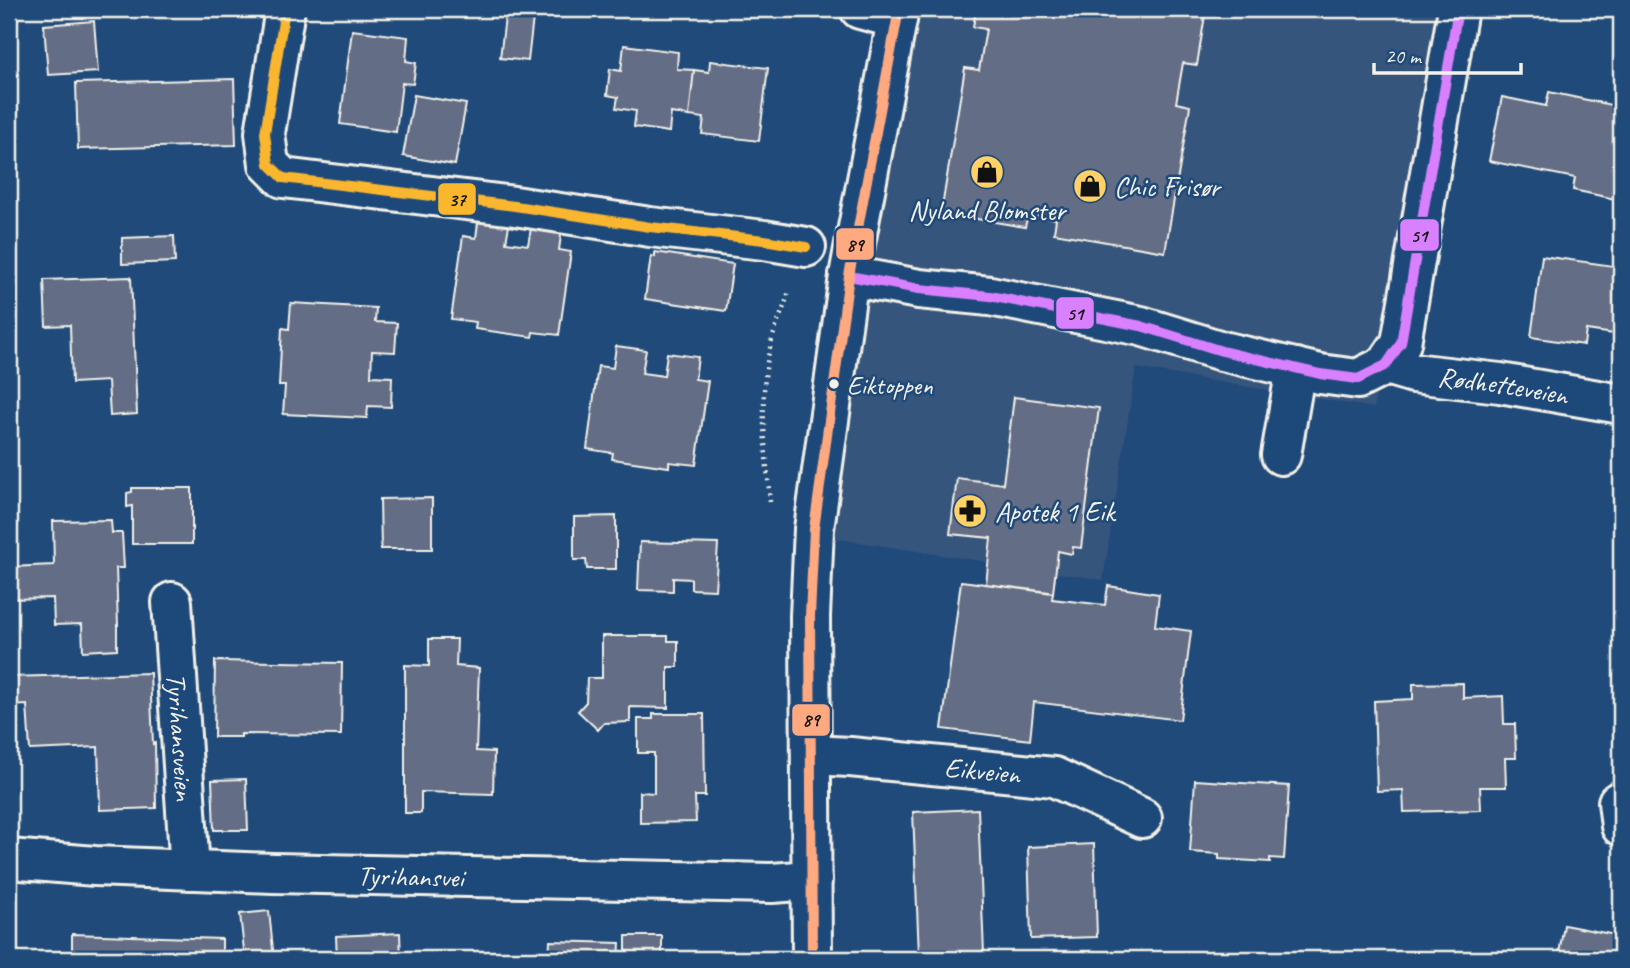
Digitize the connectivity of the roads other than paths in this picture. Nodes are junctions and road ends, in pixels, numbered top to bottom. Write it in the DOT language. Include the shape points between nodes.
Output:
graph roads {
  1 [pos="285,9"];
  2 [pos="860,9"];
  3 [pos="1458,9"];
  4 [pos="898,14"];
  5 [pos="806,247"];
  6 [pos="849,276"];
  7 [pos="1386,365"];
  8 [pos="1296,368"];
  9 [pos="1621,404"];
  10 [pos="1280,455"];
  11 [pos="172,602"];
  12 [pos="811,755"];
  13 [pos="1143,818"];
  14 [pos="9,859"];
  15 [pos="190,870"];
  16 [pos="812,880"];
  17 [pos="812,959"];
  1 -- 5 [label="street" via="265,133 269,164 283,178"];
  2 -- 4 [label="street"];
  3 -- 7 [label="street" via="1401,343"];
  4 -- 6 [label="street"];
  6 -- 8 [label="street" via="989,296 1141,326"];
  6 -- 12 [label="street" via="814,528"];
  7 -- 8 [label="street" via="1358,379"];
  7 -- 9 [label="street, Rødhetteveien"];
  8 -- 10 [label="street"];
  11 -- 15 [label="street, Tyrihansveien"];
  12 -- 13 [label="street, Eikveien" via="1054,777"];
  12 -- 16 [label="street"];
  14 -- 15 [label="street, Tyrihansvei"];
  15 -- 16 [label="street, Tyrihansvei" via="772,883"];
  16 -- 17 [label="street"];
}
